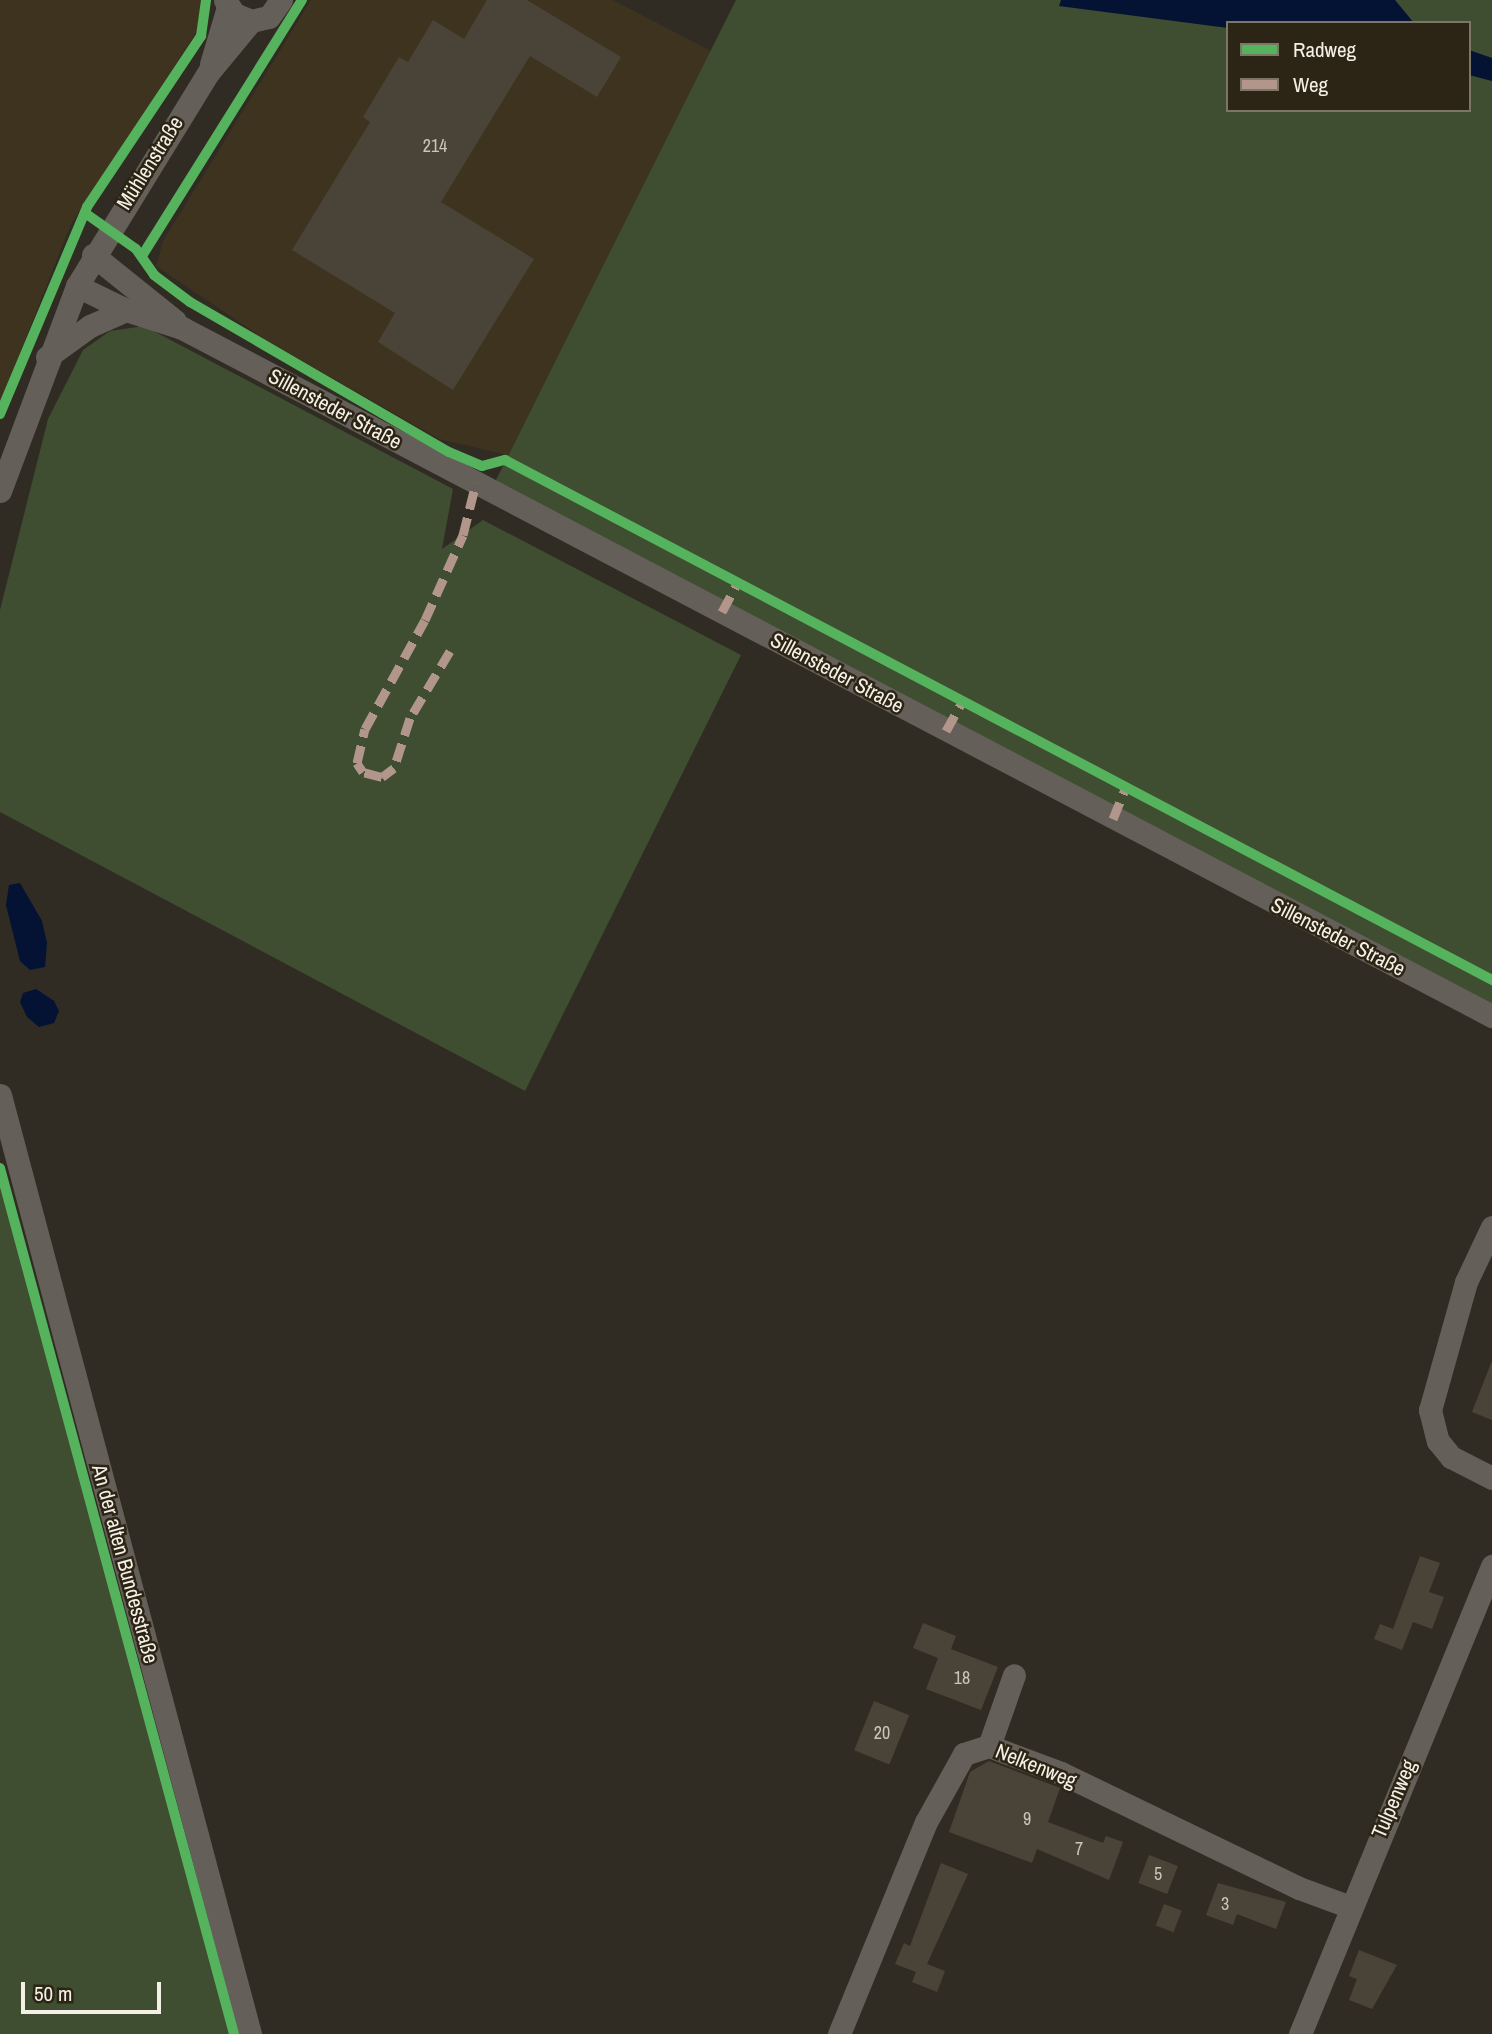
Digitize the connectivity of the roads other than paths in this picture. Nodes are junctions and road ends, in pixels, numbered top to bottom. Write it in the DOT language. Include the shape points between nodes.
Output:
graph roads {
  1 [pos="281,0"];
  2 [pos="227,3"];
  3 [pos="251,21"];
  4 [pos="208,73"];
  5 [pos="93,255"];
  6 [pos="77,286"];
  7 [pos="126,310"];
  8 [pos="182,328"];
  9 [pos="47,357"];
  10 [pos="0,491"];
  11 [pos="1492,1016"];
  12 [pos="0,1095"];
  13 [pos="1492,1227"];
  14 [pos="1492,1478"];
  15 [pos="1492,1566"];
  16 [pos="1014,1675"];
  17 [pos="989,1746"];
  18 [pos="1349,1906"];
  19 [pos="250,2034"];
  20 [pos="839,2034"];
  21 [pos="1300,2034"];
  1 -- 3 [label="street, Mühlenstraße" via="269,17"];
  2 -- 3 [label="street"];
  2 -- 4 [label="street, Mühlenstraße"];
  3 -- 4 [label="street, Mühlenstraße"];
  4 -- 5 [label="street, Mühlenstraße"];
  5 -- 6 [label="street"];
  5 -- 8 [label="street, Sillensteder Straße"];
  6 -- 7 [label="street, Sillensteder Straße"];
  6 -- 9 [label="street"];
  7 -- 8 [label="street, Sillensteder Straße"];
  7 -- 9 [label="street" via="90,326"];
  8 -- 11 [label="street, Sillensteder Straße"];
  9 -- 10 [label="street"];
  12 -- 19 [label="street, An der alten Bundesstraße"];
  13 -- 14 [label="street" via="1466,1282 1430,1410 1438,1441 1451,1457"];
  15 -- 18 [label="street, Tulpenweg"];
  16 -- 17 [label="street"];
  17 -- 18 [label="street, Nelkenweg" via="1061,1773 1299,1888"];
  17 -- 20 [label="street, Nelkenweg" via="964,1755 926,1822"];
  18 -- 21 [label="street, Tulpenweg"];
}
